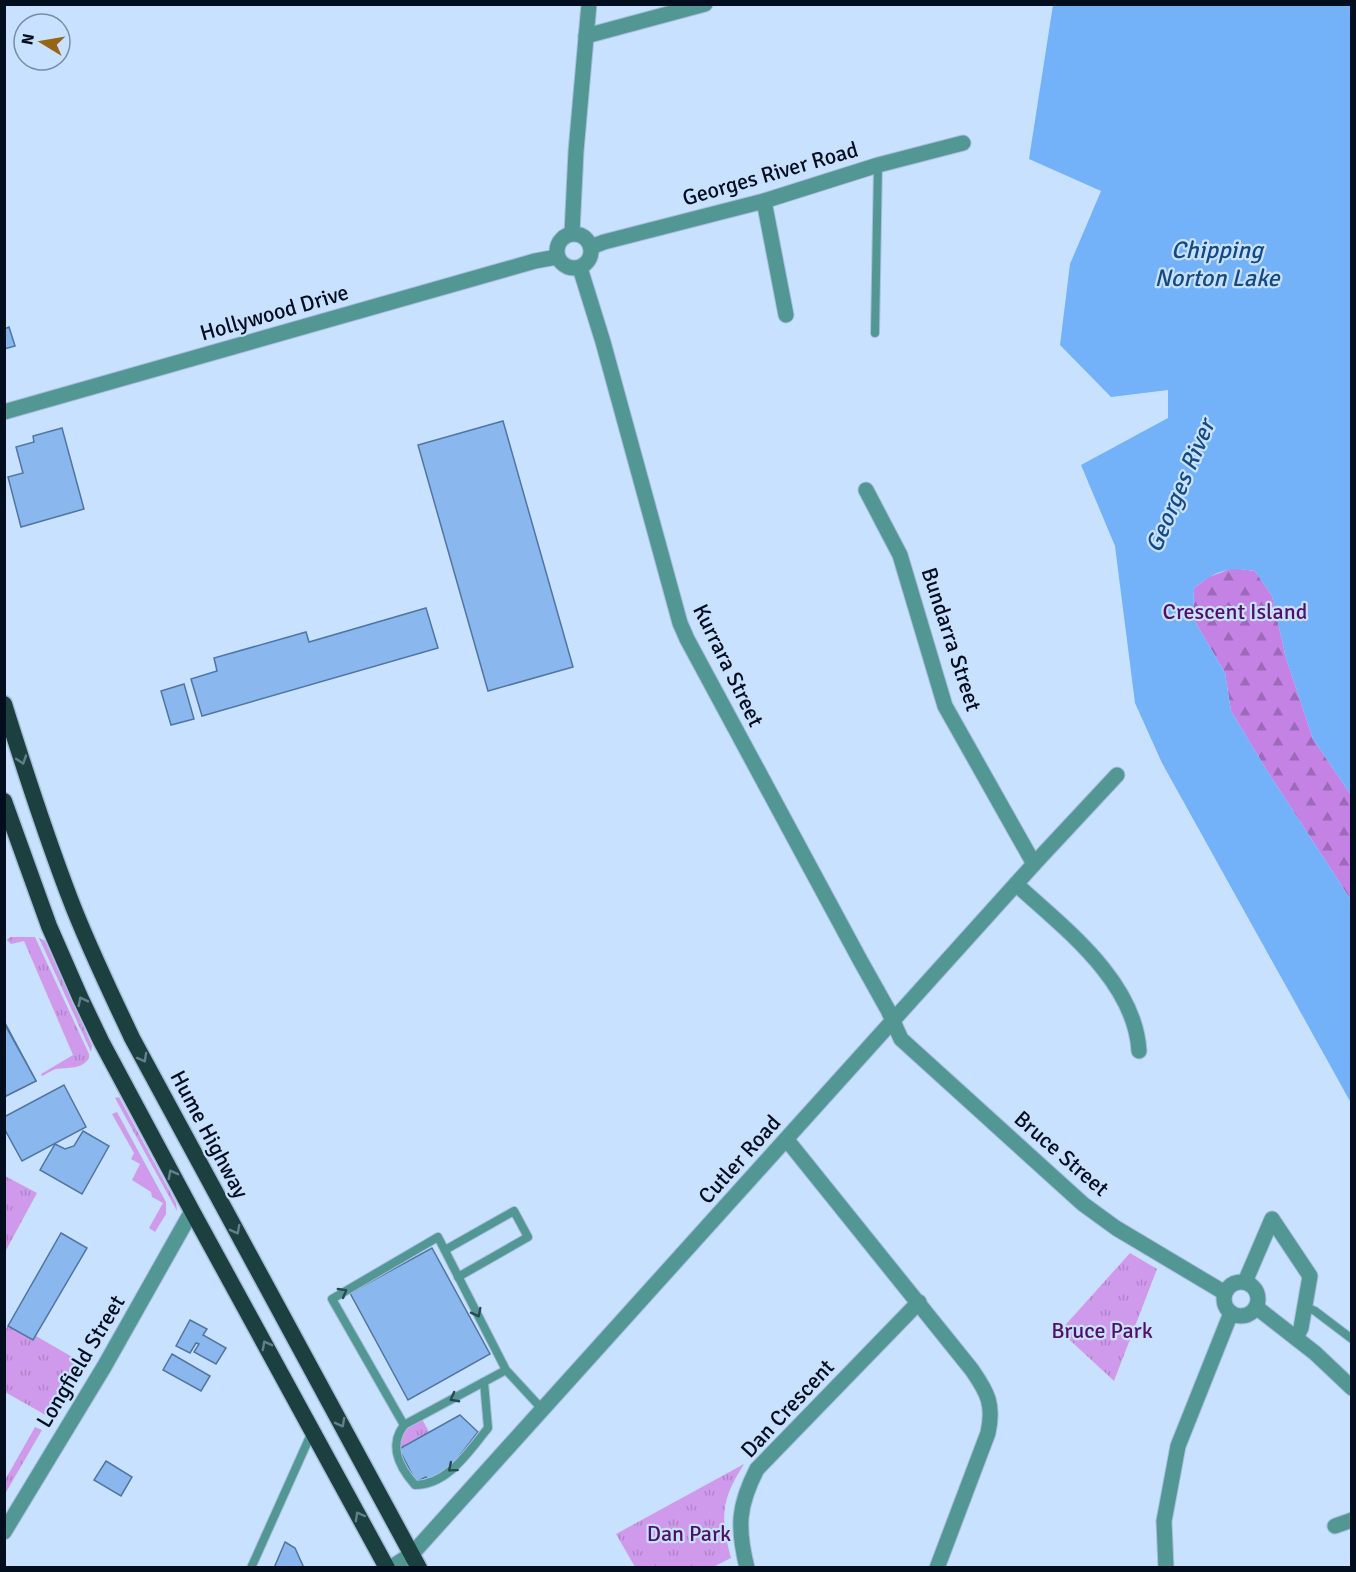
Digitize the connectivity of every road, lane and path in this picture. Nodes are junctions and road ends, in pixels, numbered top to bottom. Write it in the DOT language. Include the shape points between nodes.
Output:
graph roads {
  1 [pos="589,4"];
  2 [pos="705,4"];
  3 [pos="586,36"];
  4 [pos="963,143"];
  5 [pos="878,165"];
  6 [pos="764,201"];
  7 [pos="573,233"];
  8 [pos="591,247"];
  9 [pos="557,257"];
  10 [pos="580,267"];
  11 [pos="786,315"];
  12 [pos="876,333"];
  13 [pos="4,412"];
  14 [pos="866,490"];
  15 [pos="4,704"];
  16 [pos="1117,775"];
  17 [pos="4,801"];
  18 [pos="1034,864"];
  19 [pos="1016,884"];
  20 [pos="892,1021"];
  21 [pos="1139,1051"];
  22 [pos="787,1140"];
  23 [pos="192,1211"];
  24 [pos="445,1250"];
  25 [pos="458,1276"];
  26 [pos="1245,1282"];
  27 [pos="1225,1293"];
  28 [pos="919,1302"];
  29 [pos="1256,1306"];
  30 [pos="1306,1307"];
  31 [pos="1231,1313"];
  32 [pos="1296,1338"];
  33 [pos="1352,1339"];
  34 [pos="506,1370"];
  35 [pos="484,1382"];
  36 [pos="1352,1388"];
  37 [pos="542,1409"];
  38 [pos="404,1425"];
  39 [pos="313,1432"];
  40 [pos="1352,1520"];
  41 [pos="1335,1526"];
  42 [pos="4,1533"];
  43 [pos="415,1561"];
  44 [pos="252,1568"];
  45 [pos="388,1568"];
  46 [pos="747,1568"];
  47 [pos="937,1568"];
  48 [pos="1167,1568"];
  1 -- 3 [label="street"];
  2 -- 3 [label="street"];
  3 -- 7 [label="street"];
  4 -- 5 [label="street, Georges River Road"];
  5 -- 6 [label="street, Georges River Road"];
  5 -- 12 [label="lane"];
  6 -- 8 [label="street, Georges River Road"];
  6 -- 11 [label="street"];
  7 -- 8 [label="street" via="582,235"];
  7 -- 9 [label="street" via="559,241"];
  8 -- 10 [label="street" via="588,262"];
  9 -- 10 [label="street" via="564,266"];
  9 -- 13 [label="street, Hollywood Drive"];
  10 -- 20 [label="street, Kurrara Street" via="680,623"];
  14 -- 18 [label="street, Bundarra Street" via="900,555 945,706"];
  15 -- 43 [label="highway, Hume Highway, one-way" via="69,897 123,1018"];
  16 -- 18 [label="street, Cutler Road"];
  23 -- 17 [label="highway, one-way" via="80,997"];
  18 -- 19 [label="street, Cutler Road"];
  19 -- 20 [label="street, Cutler Road"];
  19 -- 21 [label="street" via="1101,966 1130,1012"];
  20 -- 22 [label="street, Cutler Road"];
  20 -- 27 [label="street, Bruce Street" via="901,1039 1083,1204"];
  22 -- 28 [label="street"];
  22 -- 37 [label="street, Cutler Road"];
  39 -- 23 [label="highway, one-way"];
  23 -- 42 [label="street, Longfield Street"];
  24 -- 25 [label="lane"];
  24 -- 25 [label="lane" via="514,1211 528,1237"];
  38 -- 24 [label="lane, one-way" via="332,1299 438,1237"];
  25 -- 34 [label="lane, one-way"];
  26 -- 27 [label="street" via="1230,1285"];
  26 -- 29 [label="street" via="1256,1291"];
  26 -- 30 [label="street" via="1272,1220 1310,1276"];
  27 -- 31 [label="street" via="1225,1304"];
  28 -- 46 [label="street, Dan Crescent" via="758,1468 741,1509"];
  28 -- 47 [label="street" via="983,1386 990,1402 988,1433"];
  29 -- 31 [label="street" via="1248,1315"];
  29 -- 32 [label="street"];
  30 -- 32 [label="street"];
  30 -- 33 [label="lane"];
  31 -- 48 [label="street" via="1178,1446 1164,1521"];
  32 -- 36 [label="street"];
  34 -- 35 [label="lane"];
  34 -- 37 [label="lane"];
  35 -- 38 [label="lane, one-way"];
  35 -- 38 [label="lane, one-way" via="488,1428 453,1471 415,1485 395,1451 398,1433"];
  37 -- 43 [label="street, Cutler Road"];
  39 -- 44 [label="lane"];
  45 -- 39 [label="highway, one-way"];
  40 -- 41 [label="street"];
  43 -- 45 [label="street, Cutler Road"];
}
